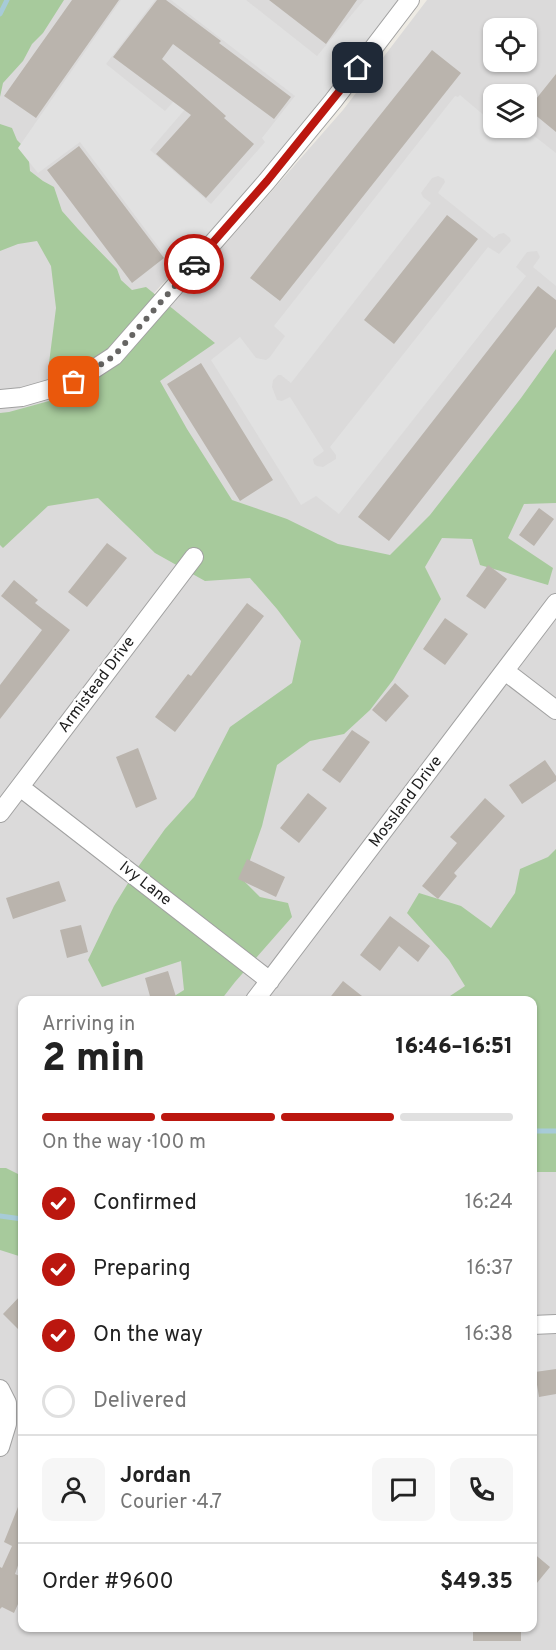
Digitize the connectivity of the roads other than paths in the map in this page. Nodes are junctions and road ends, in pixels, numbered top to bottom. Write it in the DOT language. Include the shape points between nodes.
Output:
graph roads {
  1 [pos="410,0"];
  2 [pos="0,399"];
  3 [pos="194,557"];
  4 [pos="556,603"];
  5 [pos="505,671"];
  6 [pos="556,710"];
  7 [pos="20,787"];
  8 [pos="0,813"];
  9 [pos="270,981"];
  10 [pos="258,996"];
  11 [pos="556,1324"];
  12 [pos="537,1325"];
  13 [pos="0,1389"];
  14 [pos="0,1448"];
  1 -- 2 [label="street" via="267,181 114,356 74,382"];
  3 -- 7 [label="street, Armistead Drive"];
  4 -- 5 [label="street, Mossland Drive"];
  5 -- 6 [label="street"];
  5 -- 9 [label="street, Mossland Drive"];
  7 -- 8 [label="street, Armistead Drive"];
  7 -- 9 [label="street, Ivy Lane"];
  9 -- 10 [label="street, Mossland Drive"];
  11 -- 12 [label="street"];
  13 -- 14 [label="street" via="7,1403 7,1424"];
}
